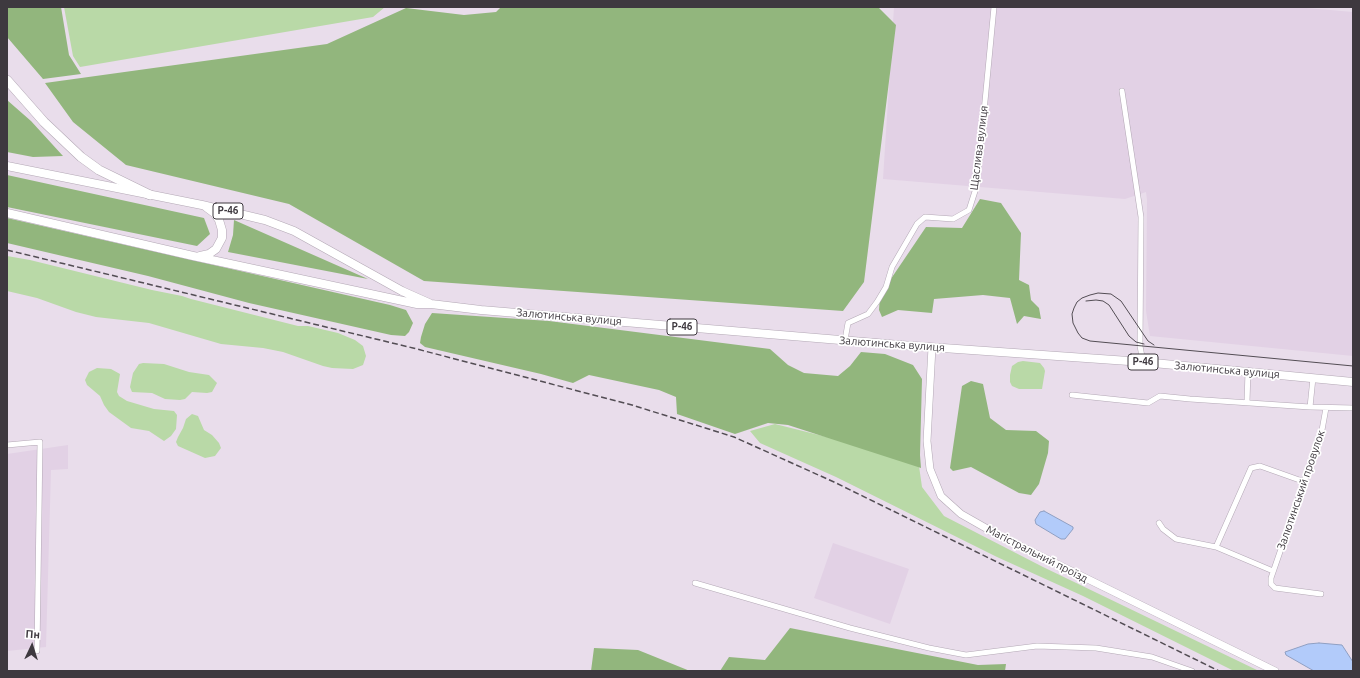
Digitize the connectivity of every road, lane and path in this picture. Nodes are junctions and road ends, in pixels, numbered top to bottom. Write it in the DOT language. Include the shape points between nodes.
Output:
graph roads {
  1 [pos="994,7"];
  2 [pos="7,80"];
  3 [pos="1122,91"];
  4 [pos="7,166"];
  5 [pos="150,195"];
  6 [pos="202,205"];
  7 [pos="7,213"];
  8 [pos="193,256"];
  9 [pos="431,304"];
  10 [pos="845,340"];
  11 [pos="932,347"];
  12 [pos="1143,362"];
  13 [pos="1248,371"];
  14 [pos="1313,378"];
  15 [pos="1353,382"];
  16 [pos="1072,395"];
  17 [pos="1247,402"];
  18 [pos="1310,407"];
  19 [pos="1326,408"];
  20 [pos="1353,408"];
  21 [pos="7,445"];
  22 [pos="1305,482"];
  23 [pos="1159,523"];
  24 [pos="1216,547"];
  25 [pos="1273,572"];
  26 [pos="695,583"];
  27 [pos="1321,594"];
  28 [pos="37,651"];
  29 [pos="1192,671"];
  30 [pos="1275,671"];
  1 -- 10 [label="street, Щаслива вулиця" via="977,184 969,210 953,219 925,217 918,224 892,267 878,302 868,314 848,323"];
  2 -- 5 [label="highway" via="44,122 81,157 106,174"];
  3 -- 12 [label="street" via="1141,217 1140,346"];
  4 -- 5 [label="main road, Р-46"];
  5 -- 6 [label="main road, Р-46"];
  6 -- 8 [label="main road" via="219,220 222,238 219,246 209,254"];
  6 -- 9 [label="main road, Р-46" via="285,227 402,292"];
  7 -- 8 [label="main road, Р-46"];
  8 -- 9 [label="main road, Р-46" via="418,304"];
  9 -- 10 [label="main road, Залютинська вулиця / Р-46"];
  10 -- 11 [label="main road, Залютинська вулиця / Р-46"];
  11 -- 12 [label="main road, Залютинська вулиця / Р-46"];
  11 -- 30 [label="main road, Магістральний проїзд" via="927,440 930,468 941,496 961,514 998,535"];
  12 -- 13 [label="main road, Залютинська вулиця / Р-46"];
  13 -- 14 [label="main road, Залютинська вулиця / Р-46"];
  13 -- 17 [label="street"];
  14 -- 15 [label="main road, Залютинська вулиця / Р-46"];
  14 -- 18 [label="street"];
  16 -- 17 [label="street" via="1148,403 1160,396"];
  17 -- 18 [label="street"];
  18 -- 19 [label="street"];
  19 -- 20 [label="street"];
  19 -- 22 [label="street, Залютинський провулок" via="1322,430"];
  21 -- 28 [label="street" via="40,442"];
  22 -- 24 [label="street" via="1260,466 1251,468"];
  22 -- 25 [label="street, Залютинський провулок"];
  23 -- 24 [label="street" via="1163,530 1176,538"];
  24 -- 25 [label="street"];
  25 -- 27 [label="street" via="1271,578 1275,588"];
  26 -- 29 [label="street" via="850,628 966,655 1037,646 1096,648 1152,657"];
}
